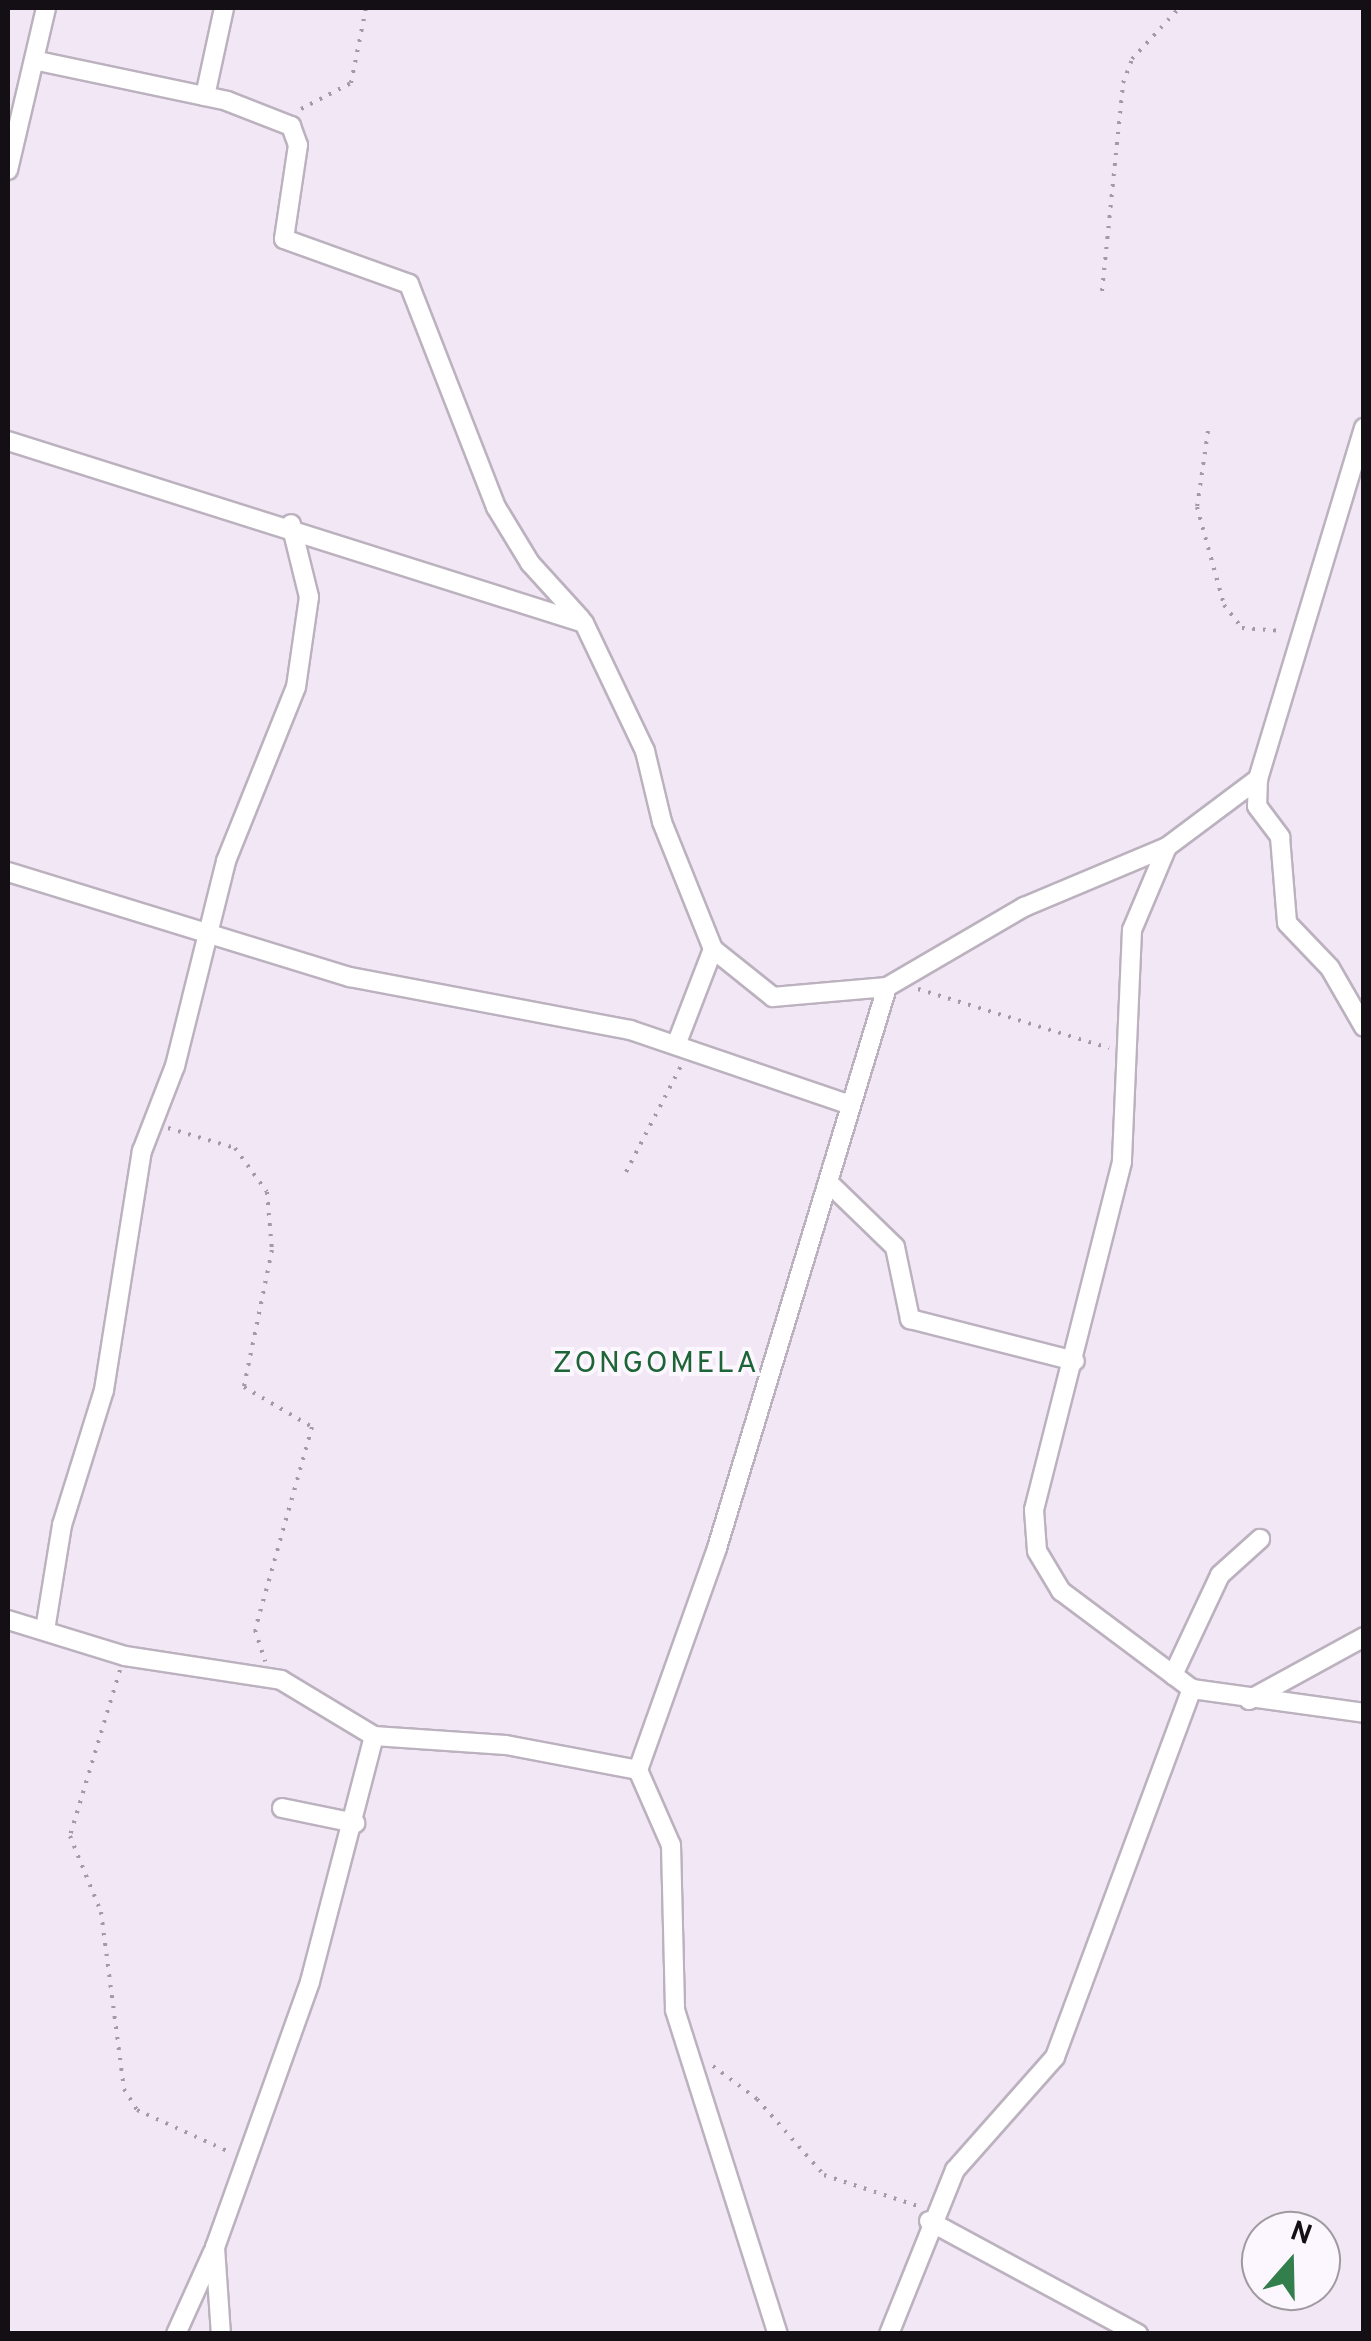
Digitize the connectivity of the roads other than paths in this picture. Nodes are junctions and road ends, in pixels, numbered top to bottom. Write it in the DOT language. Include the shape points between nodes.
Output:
graph roads {
  1 [pos="46,8"];
  2 [pos="224,8"];
  3 [pos="38,61"];
  4 [pos="205,96"];
  5 [pos="8,170"];
  6 [pos="1364,428"];
  7 [pos="8,441"];
  8 [pos="291,524"];
  9 [pos="584,623"];
  10 [pos="1258,779"];
  11 [pos="1167,848"];
  12 [pos="8,872"];
  13 [pos="212,939"];
  14 [pos="714,949"];
  15 [pos="890,984"];
  16 [pos="1364,1028"];
  17 [pos="682,1047"];
  18 [pos="845,1103"];
  19 [pos="829,1184"];
  20 [pos="1075,1362"];
  21 [pos="1260,1539"];
  22 [pos="8,1620"];
  23 [pos="45,1630"];
  24 [pos="1364,1637"];
  25 [pos="1173,1675"];
  26 [pos="1192,1689"];
  27 [pos="1249,1700"];
  28 [pos="1364,1713"];
  29 [pos="374,1736"];
  30 [pos="638,1770"];
  31 [pos="282,1808"];
  32 [pos="355,1823"];
  33 [pos="932,2216"];
  34 [pos="215,2247"];
  35 [pos="176,2334"];
  36 [pos="220,2334"];
  37 [pos="778,2334"];
  38 [pos="889,2334"];
  39 [pos="1138,2334"];
  1 -- 3 [label="street"];
  2 -- 4 [label="street"];
  3 -- 4 [label="street"];
  3 -- 5 [label="street"];
  4 -- 9 [label="street" via="281,120 298,145 284,239 410,284 496,507 530,563"];
  6 -- 10 [label="street"];
  7 -- 8 [label="street"];
  8 -- 9 [label="street"];
  8 -- 13 [label="street" via="309,597 299,668 226,860"];
  9 -- 14 [label="street" via="644,751 662,822"];
  10 -- 11 [label="street"];
  10 -- 16 [label="street" via="1257,806 1280,837 1287,923 1330,968"];
  11 -- 15 [label="street" via="1024,907"];
  11 -- 20 [label="street" via="1132,930 1122,1162"];
  12 -- 13 [label="street"];
  13 -- 17 [label="street"];
  13 -- 23 [label="street" via="152,1123 100,1410 62,1525"];
  14 -- 15 [label="street" via="773,997"];
  14 -- 17 [label="street"];
  15 -- 18 [label="street"];
  17 -- 18 [label="street"];
  18 -- 19 [label="street"];
  19 -- 20 [label="street" via="896,1247 910,1319"];
  19 -- 30 [label="street"];
  20 -- 25 [label="street" via="1034,1510 1037,1551 1061,1591"];
  21 -- 25 [label="street" via="1220,1575"];
  22 -- 23 [label="street"];
  23 -- 29 [label="street" via="125,1656 281,1680"];
  24 -- 27 [label="street"];
  25 -- 26 [label="street"];
  26 -- 27 [label="street"];
  26 -- 33 [label="street" via="1050,2066 955,2170"];
  27 -- 28 [label="street"];
  29 -- 30 [label="street" via="506,1745"];
  29 -- 32 [label="street"];
  30 -- 37 [label="street" via="672,1846 669,1962 685,2046 758,2250"];
  31 -- 32 [label="street"];
  32 -- 34 [label="street"];
  33 -- 38 [label="street"];
  33 -- 39 [label="street"];
  34 -- 35 [label="street"];
  34 -- 36 [label="street"];
}
